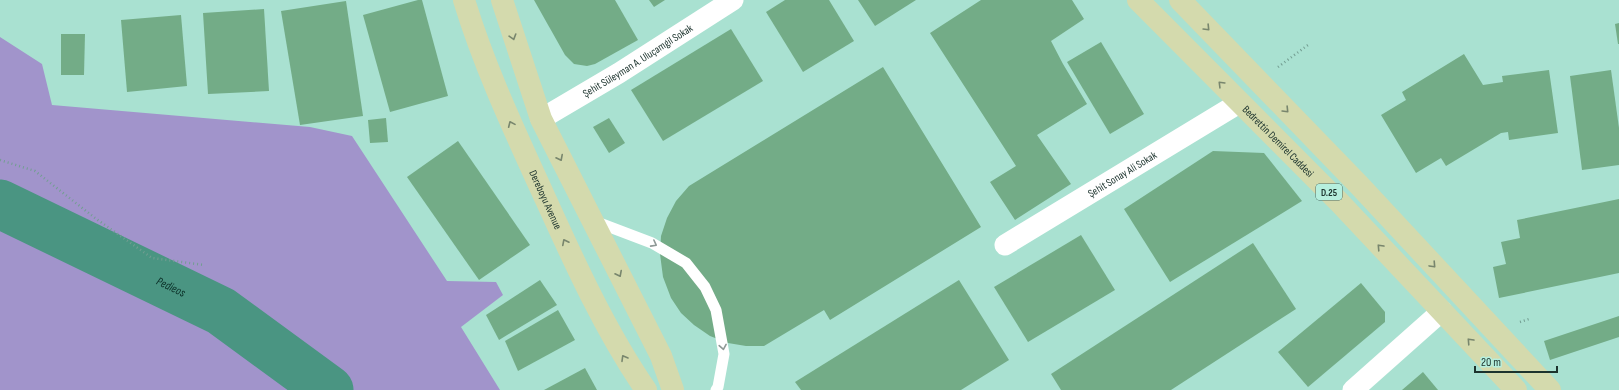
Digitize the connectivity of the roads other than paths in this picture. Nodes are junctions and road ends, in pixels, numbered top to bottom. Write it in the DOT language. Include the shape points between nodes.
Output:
graph roads {
  1 [pos="464,0"];
  2 [pos="502,0"];
  3 [pos="733,0"];
  4 [pos="1138,0"];
  5 [pos="1180,0"];
  6 [pos="1239,103"];
  7 [pos="541,119"];
  8 [pos="592,221"];
  9 [pos="1005,245"];
  10 [pos="1442,311"];
  11 [pos="646,390"];
  12 [pos="673,390"];
  13 [pos="716,390"];
  14 [pos="1354,390"];
  15 [pos="1516,390"];
  16 [pos="1550,390"];
  11 -- 1 [label="main road, Dereboyu Avenue, one-way" via="625,359 561,234 508,118"];
  2 -- 7 [label="main road, one-way"];
  3 -- 7 [label="street, Şehit Süleyman A. Uluçamgil Sokak"];
  6 -- 4 [label="main road, Bedrettin Demirel Caddesi / D.25, one-way"];
  5 -- 16 [label="main road, D.25, one-way" via="1359,185"];
  6 -- 9 [label="street, Şehit Sonay Ali Sokak"];
  10 -- 6 [label="main road, Bedrettin Demirel Caddesi / D.25, one-way" via="1339,202"];
  7 -- 8 [label="main road, one-way"];
  8 -- 12 [label="main road, one-way" via="661,356"];
  8 -- 13 [label="lane, one-way" via="659,247 686,263 705,287 716,310 724,354"];
  10 -- 14 [label="street"];
  15 -- 10 [label="main road, Bedrettin Demirel Caddesi / D.25, one-way"];
}
